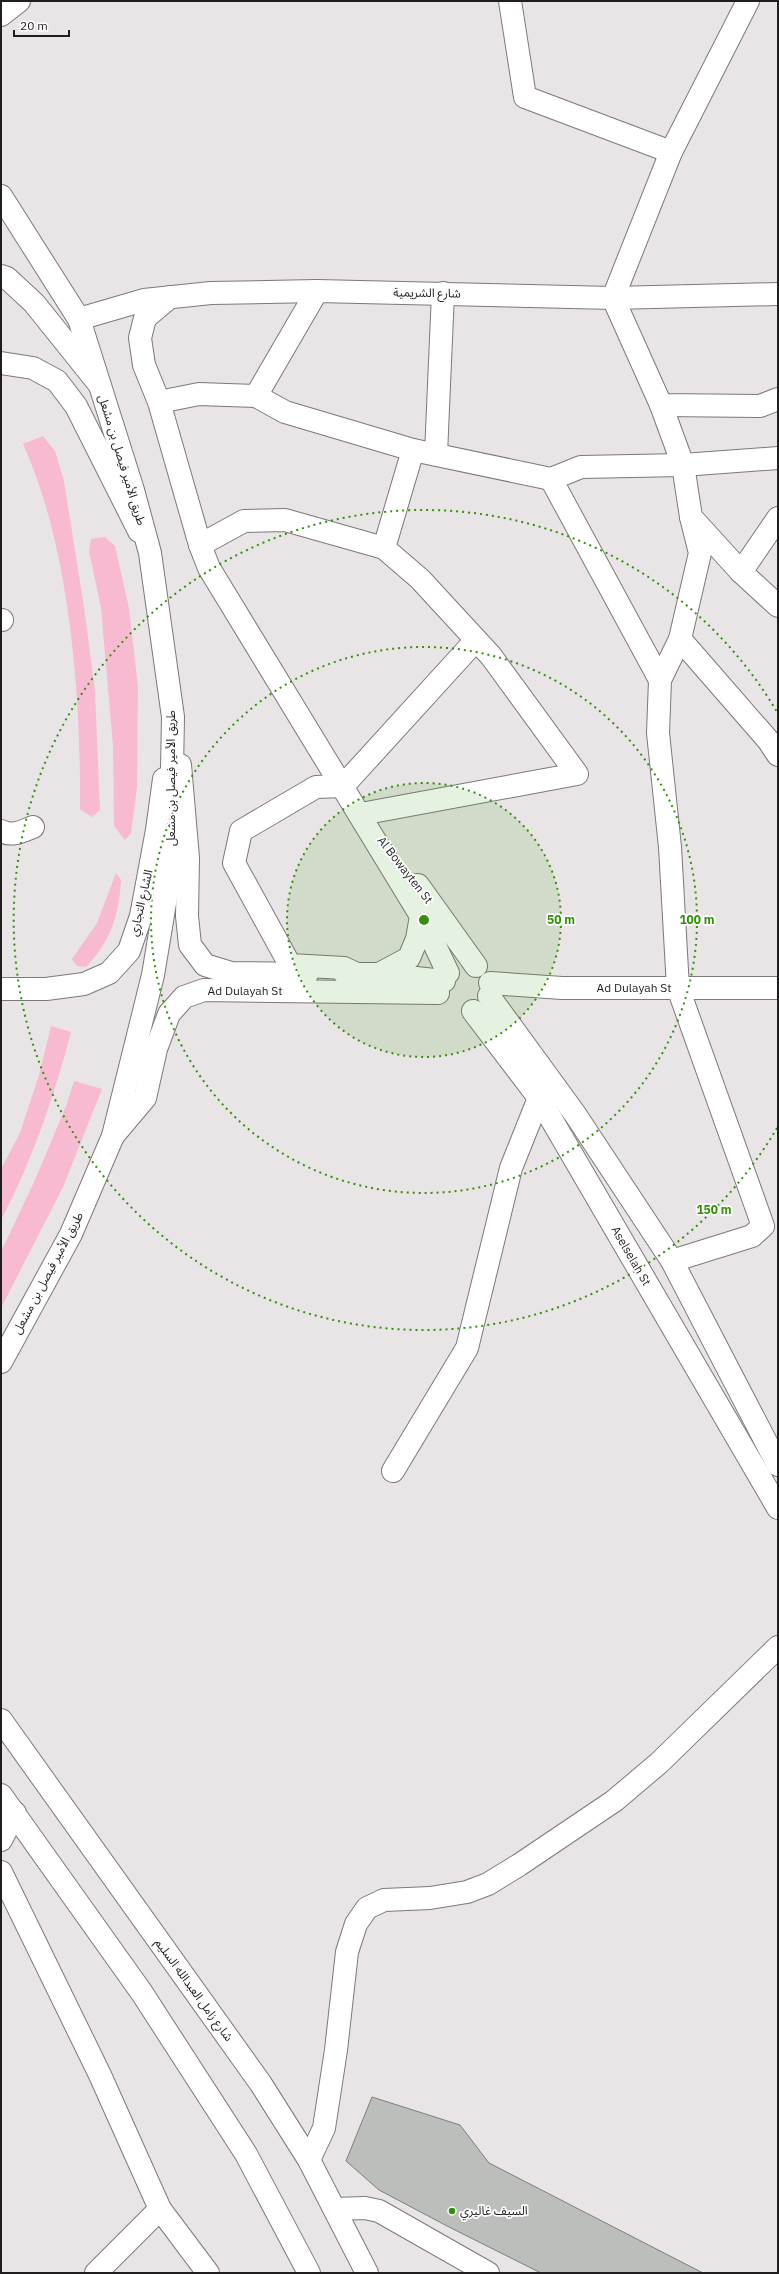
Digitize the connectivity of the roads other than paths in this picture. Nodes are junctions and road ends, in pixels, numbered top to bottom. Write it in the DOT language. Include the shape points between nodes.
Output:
graph roads {
  1 [pos="19,1"];
  2 [pos="510,1"];
  3 [pos="748,1"];
  4 [pos="1,14"];
  5 [pos="671,152"];
  6 [pos="1,196"];
  7 [pos="1,276"];
  8 [pos="317,291"];
  9 [pos="443,292"];
  10 [pos="778,294"];
  11 [pos="170,297"];
  12 [pos="613,298"];
  13 [pos="79,319"];
  14 [pos="1,363"];
  15 [pos="99,384"];
  16 [pos="256,396"];
  17 [pos="778,399"];
  18 [pos="159,402"];
  19 [pos="661,405"];
  20 [pos="413,450"];
  21 [pos="436,454"];
  22 [pos="778,458"];
  23 [pos="683,465"];
  24 [pos="551,479"];
  25 [pos="691,517"];
  26 [pos="778,518"];
  27 [pos="200,545"];
  28 [pos="384,548"];
  29 [pos="150,553"];
  30 [pos="741,572"];
  31 [pos="778,606"];
  32 [pos="680,639"];
  33 [pos="476,640"];
  34 [pos="660,680"];
  35 [pos="173,717"];
  36 [pos="778,755"];
  37 [pos="342,786"];
  38 [pos="361,814"];
  39 [pos="33,827"];
  40 [pos="1,831"];
  41 [pos="421,916"];
  42 [pos="476,966"];
  43 [pos="369,974"];
  44 [pos="678,988"];
  45 [pos="778,988"];
  46 [pos="1,989"];
  47 [pos="490,990"];
  48 [pos="452,996"];
  49 [pos="539,1098"];
  50 [pos="113,1136"];
  51 [pos="672,1262"];
  52 [pos="1,1362"];
  53 [pos="778,1465"];
  54 [pos="393,1471"];
  55 [pos="778,1508"];
  56 [pos="778,1647"];
  57 [pos="1,1720"];
  58 [pos="1,1795"];
  59 [pos="14,1813"];
  60 [pos="1,1840"];
  61 [pos="1,1872"];
  62 [pos="309,2160"];
  63 [pos="160,2209"];
  64 [pos="335,2209"];
  65 [pos="96,2273"];
  66 [pos="208,2273"];
  67 [pos="309,2273"];
  68 [pos="367,2273"];
  69 [pos="488,2273"];
  1 -- 4 [label="main road"];
  2 -- 5 [label="main road" via="525,97"];
  3 -- 5 [label="main road"];
  5 -- 12 [label="main road"];
  6 -- 13 [label="main road, طريق الأمير فيصل بن مشعل"];
  7 -- 15 [label="main road" via="7,278 34,303"];
  8 -- 9 [label="main road, شارع الشريمية"];
  8 -- 11 [label="main road, شارع الشريمية" via="211,293"];
  8 -- 16 [label="main road"];
  9 -- 12 [label="main road, شارع الشريمية"];
  9 -- 21 [label="main road"];
  10 -- 12 [label="main road, شارع الشريمية"];
  11 -- 13 [label="main road, شارع الشريمية" via="144,300"];
  11 -- 18 [label="main road" via="145,318 140,338 144,365"];
  12 -- 19 [label="main road"];
  13 -- 15 [label="main road, طريق الأمير فيصل بن مشعل"];
  14 -- 29 [label="main road" via="33,368 56,381 76,406"];
  15 -- 29 [label="main road, طريق الأمير فيصل بن مشعل"];
  16 -- 18 [label="main road" via="199,394"];
  16 -- 20 [label="main road" via="285,412"];
  17 -- 19 [label="main road" via="760,406"];
  18 -- 27 [label="main road"];
  19 -- 23 [label="main road"];
  20 -- 21 [label="main road"];
  20 -- 28 [label="main road"];
  21 -- 24 [label="main road"];
  22 -- 23 [label="main road"];
  23 -- 24 [label="main road" via="580,467"];
  23 -- 25 [label="main road"];
  24 -- 34 [label="main road"];
  25 -- 30 [label="main road"];
  25 -- 32 [label="main road" via="700,553"];
  26 -- 30 [label="main road"];
  27 -- 28 [label="main road" via="244,521 285,520"];
  27 -- 37 [label="main road" via="209,568"];
  28 -- 33 [label="main road" via="420,579"];
  29 -- 35 [label="main road, طريق الأمير فيصل بن مشعل"];
  30 -- 31 [label="main road"];
  32 -- 34 [label="main road"];
  32 -- 36 [label="main road" via="768,740"];
  33 -- 37 [label="main road"];
  33 -- 38 [label="main road" via="491,656 577,774"];
  34 -- 44 [label="main road" via="658,733 670,848"];
  35 -- 43 [label="main road" via="188,858 190,945 205,965 231,973"];
  35 -- 46 [label="main road, الشارع التجاري" via="157,830 141,916 129,952 109,973 84,984 46,989"];
  35 -- 50 [label="main road, طريق الأمير فيصل بن مشعل" via="170,873 153,975"];
  37 -- 38 [label="main road"];
  37 -- 43 [label="main road" via="316,787 241,831 234,863 290,965 344,968"];
  38 -- 41 [label="main road, Aselselah St"];
  38 -- 42 [label="main road, Al Bowayten St" via="406,868"];
  39 -- 40 [label="main road" via="16,833"];
  41 -- 43 [label="main road" via="417,939 409,958"];
  41 -- 48 [label="main road, Aselselah St"];
  42 -- 47 [label="main road, Al Bowayten St" via="483,970"];
  42 -- 48 [label="main road" via="461,965"];
  43 -- 48 [label="main road"];
  44 -- 45 [label="main road, Ad Dulayah St"];
  44 -- 47 [label="main road, Ad Dulayah St"];
  44 -- 51 [label="main road" via="763,1226 752,1236"];
  47 -- 48 [label="main road" via="484,1005"];
  47 -- 51 [label="main road"];
  48 -- 49 [label="main road, Aselselah St"];
  48 -- 50 [label="main road, Ad Dulayah St" via="204,990 184,997 169,1014 156,1049 145,1098"];
  49 -- 54 [label="main road" via="511,1168 467,1348"];
  49 -- 55 [label="main road, Aselselah St"];
  50 -- 52 [label="main road, طريق الأمير فيصل بن مشعل" via="71,1234"];
  51 -- 53 [label="main road"];
  56 -- 62 [label="main road" via="659,1763 614,1801 519,1865 488,1884 467,1892 430,1898 384,1900 367,1908 356,1924 347,1952 324,2128"];
  57 -- 62 [label="main road, شارع زامل العبدالله السليم" via="261,2084"];
  58 -- 59 [label="main road"];
  59 -- 60 [label="main road"];
  59 -- 67 [label="main road" via="142,1993 246,2154"];
  61 -- 63 [label="main road" via="100,2075"];
  62 -- 64 [label="main road, شارع زامل العبدالله السليم"];
  63 -- 65 [label="main road"];
  63 -- 66 [label="main road"];
  64 -- 68 [label="main road, شارع زامل العبدالله السليم"];
  64 -- 69 [label="main road" via="365,2208 379,2211"];
}
